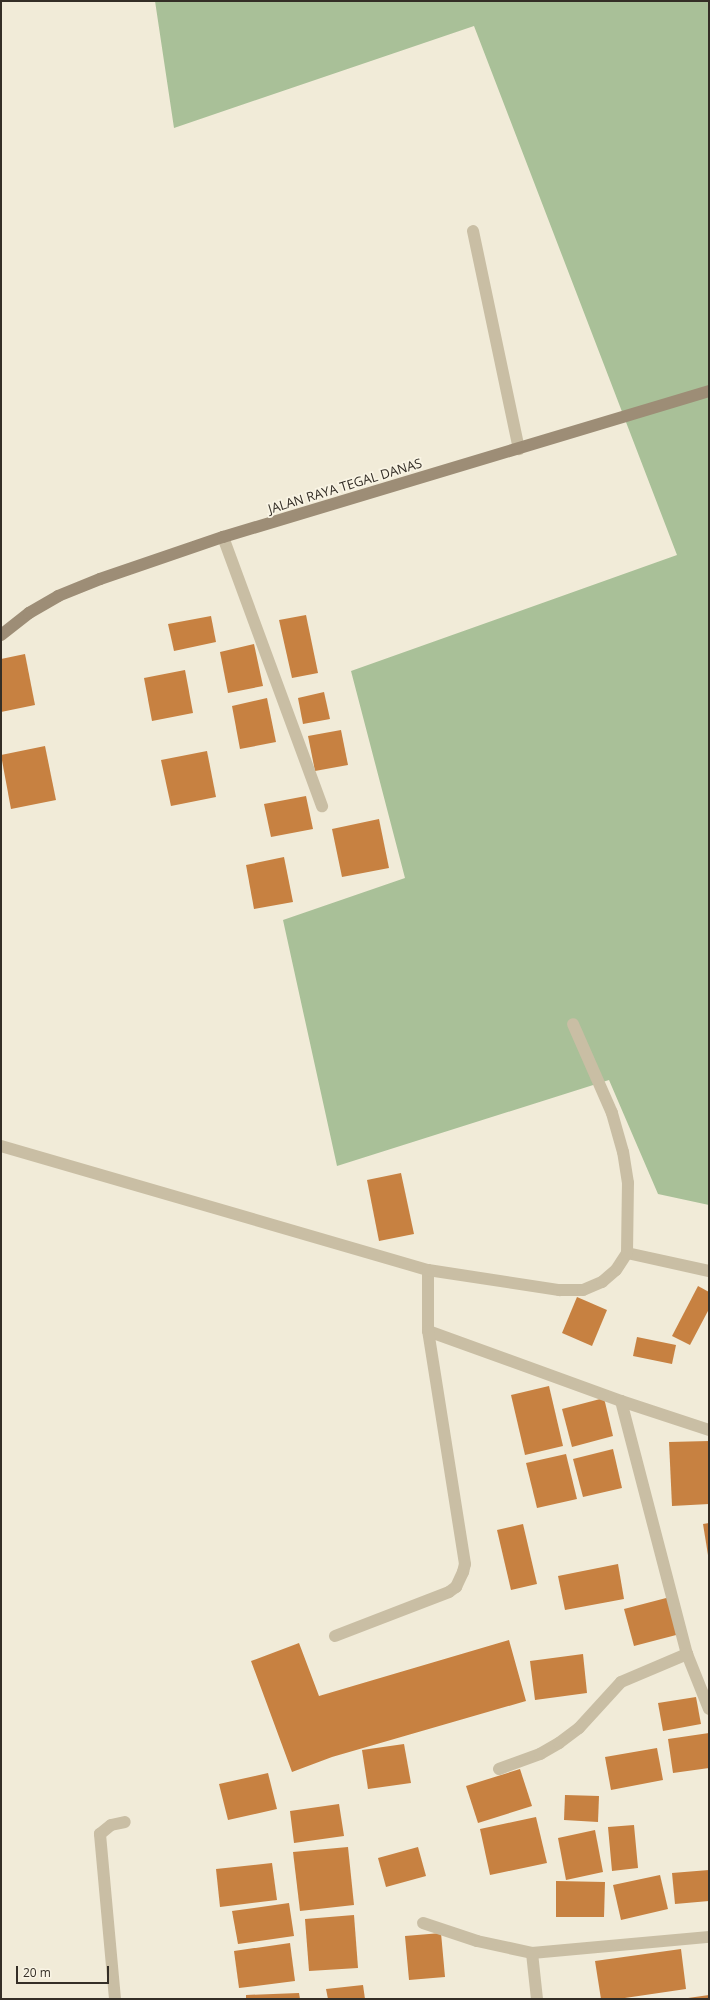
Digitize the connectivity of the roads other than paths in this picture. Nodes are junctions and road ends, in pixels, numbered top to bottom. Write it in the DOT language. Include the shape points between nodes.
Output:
graph roads {
  1 [pos="473,231"];
  2 [pos="709,391"];
  3 [pos="519,449"];
  4 [pos="223,537"];
  5 [pos="1,635"];
  6 [pos="322,806"];
  7 [pos="573,1024"];
  8 [pos="1,1146"];
  9 [pos="627,1252"];
  10 [pos="428,1270"];
  11 [pos="709,1271"];
  12 [pos="428,1330"];
  13 [pos="622,1401"];
  14 [pos="709,1430"];
  15 [pos="335,1636"];
  16 [pos="687,1654"];
  17 [pos="709,1709"];
  18 [pos="499,1769"];
  19 [pos="125,1822"];
  20 [pos="423,1923"];
  21 [pos="709,1937"];
  22 [pos="532,1953"];
  23 [pos="115,1999"];
  24 [pos="537,1999"];
  1 -- 3 [label="street"];
  2 -- 3 [label="street, JALAN RAYA TEGAL DANAS"];
  3 -- 4 [label="street, JALAN RAYA TEGAL DANAS"];
  4 -- 5 [label="street, JALAN RAYA TEGAL DANAS" via="58,596 29,613"];
  4 -- 6 [label="street"];
  7 -- 9 [label="street" via="612,1113 624,1152 628,1183"];
  8 -- 10 [label="street"];
  9 -- 10 [label="street" via="616,1270 602,1282 583,1290 559,1290"];
  9 -- 11 [label="street"];
  10 -- 12 [label="street"];
  12 -- 13 [label="street"];
  12 -- 15 [label="street" via="465,1564 464,1572 456,1587 449,1592"];
  13 -- 14 [label="street"];
  13 -- 16 [label="street"];
  16 -- 17 [label="street"];
  16 -- 18 [label="street" via="621,1682 579,1728 559,1743 540,1754"];
  19 -- 23 [label="street" via="111,1825 100,1834"];
  20 -- 22 [label="street" via="477,1941"];
  21 -- 22 [label="street"];
  22 -- 24 [label="street"];
}
